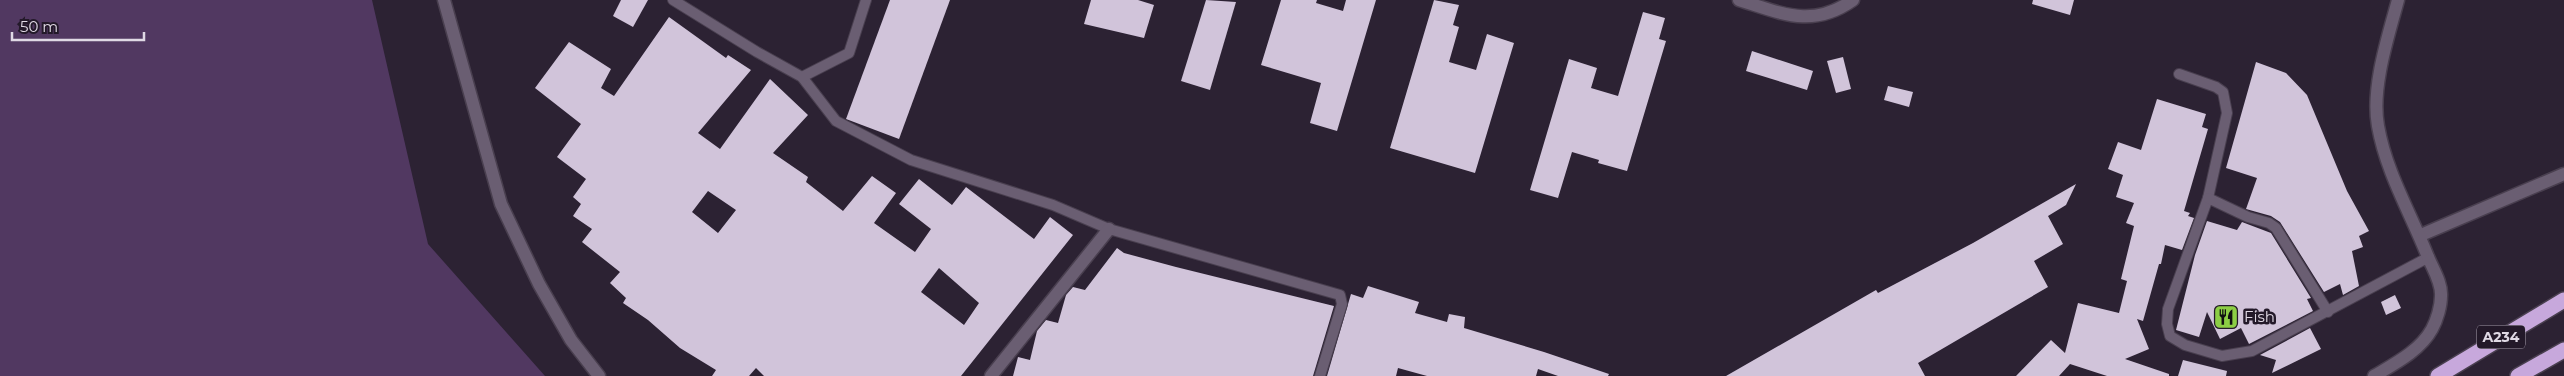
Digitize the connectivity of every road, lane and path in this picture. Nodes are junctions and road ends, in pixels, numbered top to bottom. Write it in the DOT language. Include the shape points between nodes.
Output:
graph roads {
  1 [pos="444,0"];
  2 [pos="673,0"];
  3 [pos="866,0"];
  4 [pos="1739,0"];
  5 [pos="1852,0"];
  6 [pos="2398,0"];
  7 [pos="2179,74"];
  8 [pos="802,77"];
  9 [pos="2564,174"];
  10 [pos="2208,198"];
  11 [pos="1109,230"];
  12 [pos="2420,235"];
  13 [pos="2429,257"];
  14 [pos="2564,300"];
  15 [pos="2328,312"];
  16 [pos="2564,350"];
  17 [pos="599,376"];
  18 [pos="991,376"];
  19 [pos="1320,376"];
  20 [pos="2374,376"];
  21 [pos="2438,376"];
  22 [pos="2518,376"];
  1 -- 17 [label="street" via="501,204 570,340"];
  2 -- 8 [label="lane"];
  3 -- 8 [label="lane" via="849,53"];
  4 -- 5 [label="street" via="1796,18 1835,11"];
  6 -- 12 [label="street" via="2382,64 2377,125 2387,161"];
  7 -- 10 [label="lane" via="2216,87 2223,92 2226,102 2228,112"];
  8 -- 11 [label="lane" via="836,121 911,160 1053,205"];
  9 -- 12 [label="street"];
  10 -- 15 [label="lane" via="2276,228"];
  10 -- 15 [label="lane" via="2168,309 2170,336 2185,345 2222,356 2252,351"];
  11 -- 18 [label="street"];
  11 -- 19 [label="lane" via="1340,295 1342,304"];
  12 -- 13 [label="street"];
  13 -- 15 [label="lane"];
  13 -- 20 [label="street" via="2442,295 2432,329 2415,349"];
  14 -- 21 [label="highway, A234"];
  16 -- 22 [label="highway, A234"];
}
